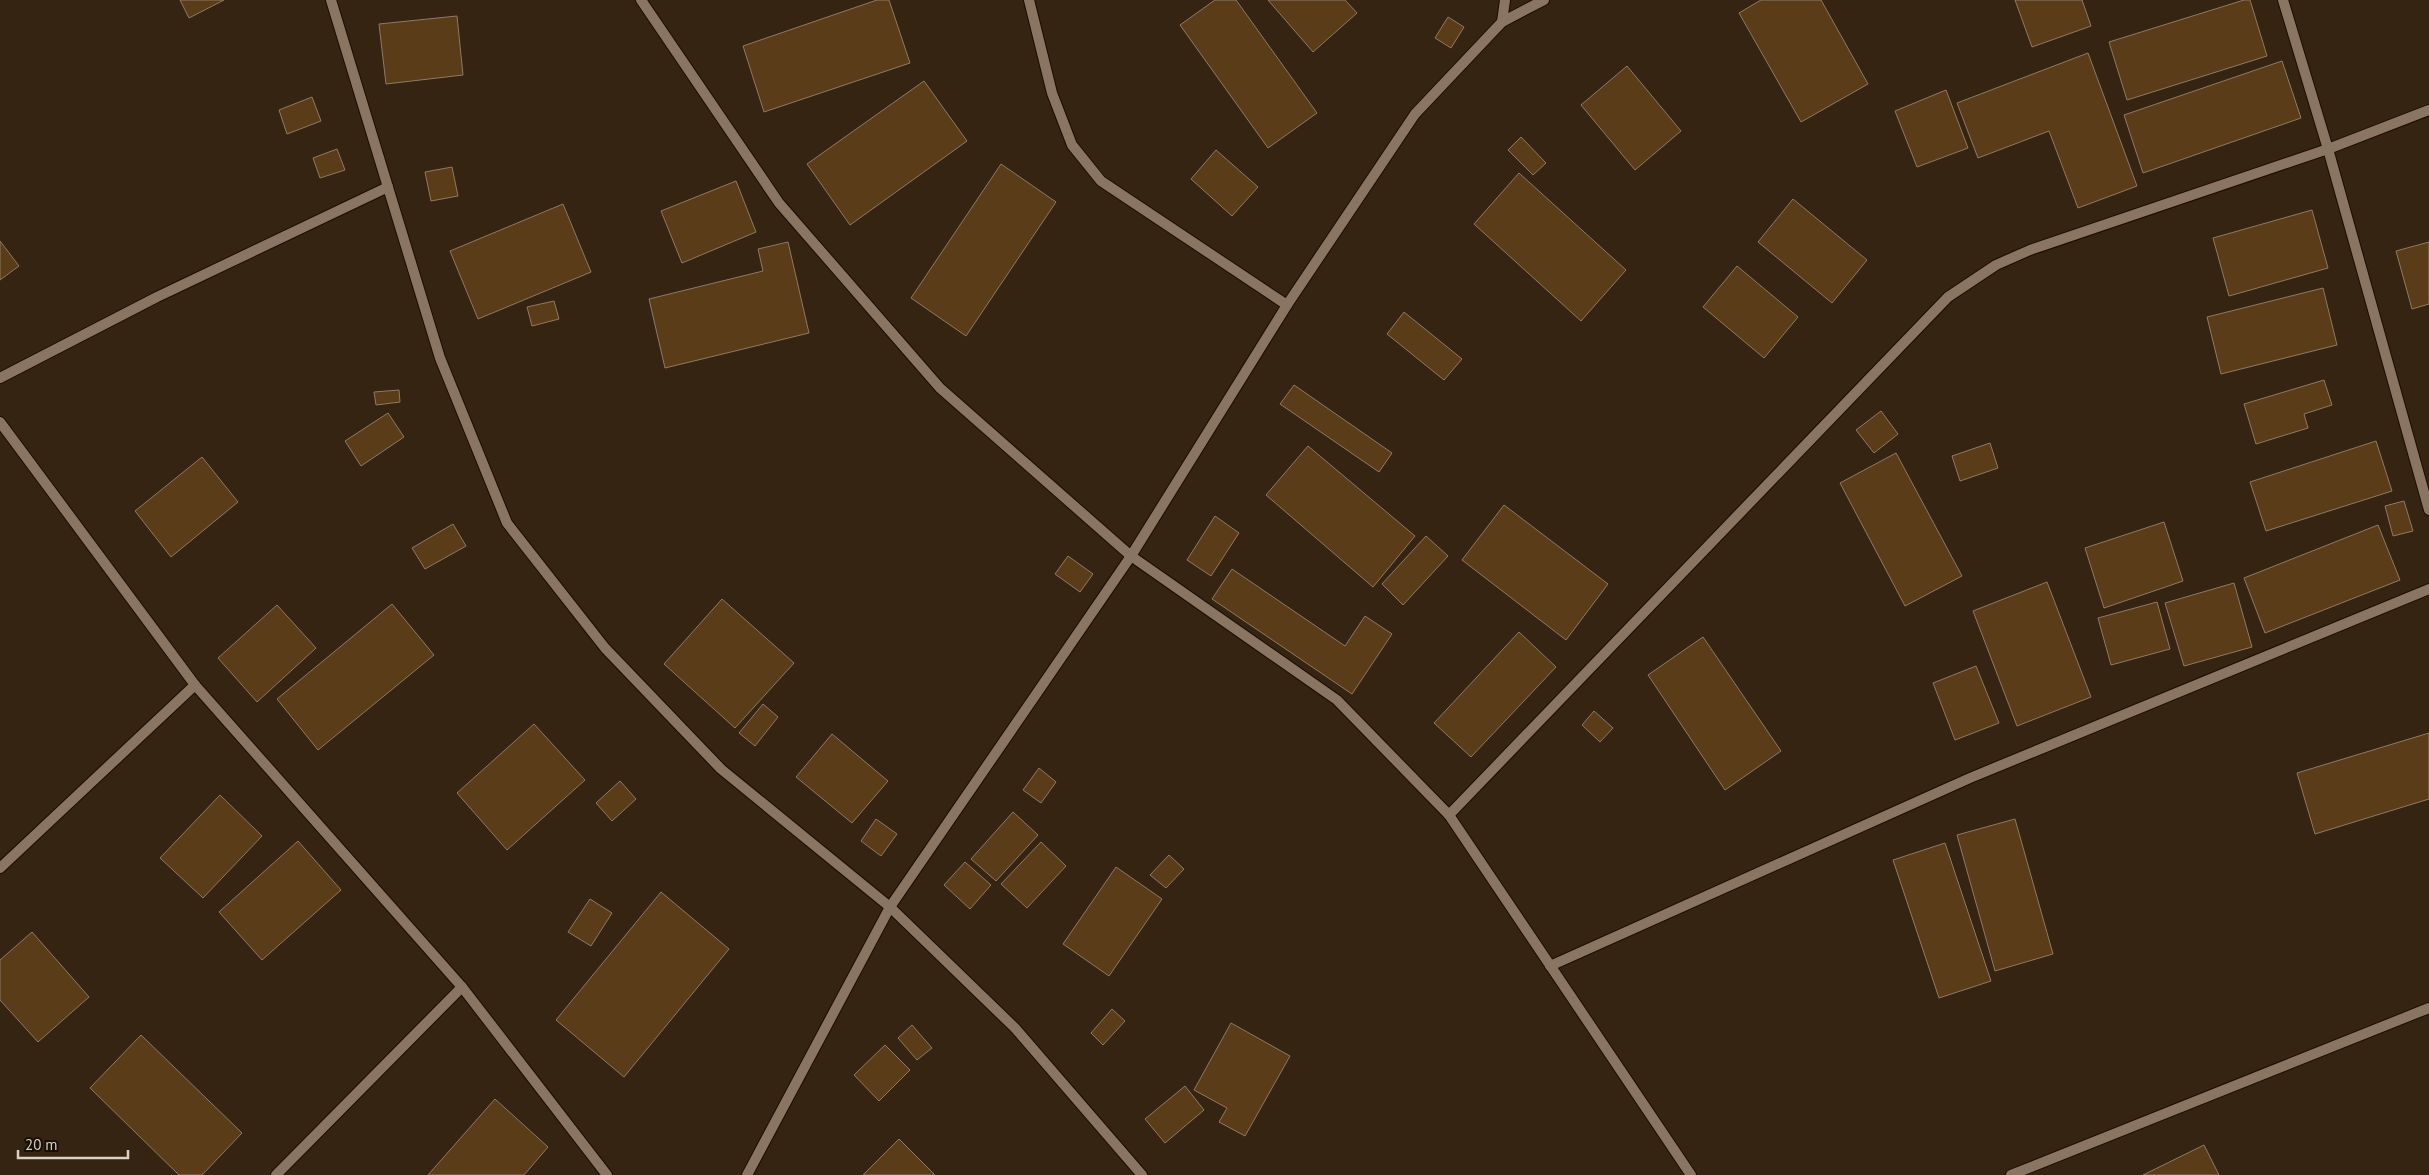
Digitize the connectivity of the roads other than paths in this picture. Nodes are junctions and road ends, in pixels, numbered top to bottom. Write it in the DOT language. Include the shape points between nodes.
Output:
graph roads {
  1 [pos="331,0"];
  2 [pos="641,0"];
  3 [pos="1029,0"];
  4 [pos="1505,0"];
  5 [pos="1544,0"];
  6 [pos="2283,0"];
  7 [pos="1502,22"];
  8 [pos="2429,110"];
  9 [pos="2328,149"];
  10 [pos="388,187"];
  11 [pos="1287,305"];
  12 [pos="0,378"];
  13 [pos="0,422"];
  14 [pos="2429,510"];
  15 [pos="1131,556"];
  16 [pos="2429,589"];
  17 [pos="195,685"];
  18 [pos="1449,815"];
  19 [pos="0,868"];
  20 [pos="890,907"];
  21 [pos="1550,966"];
  22 [pos="462,987"];
  23 [pos="2429,1008"];
  24 [pos="276,1175"];
  25 [pos="607,1175"];
  26 [pos="747,1175"];
  27 [pos="1142,1175"];
  28 [pos="1691,1175"];
  29 [pos="2011,1175"];
  1 -- 10 [label="street"];
  2 -- 15 [label="street" via="779,203 940,388"];
  3 -- 11 [label="street" via="1052,93 1072,145 1101,181"];
  4 -- 7 [label="street"];
  5 -- 7 [label="street"];
  6 -- 9 [label="street"];
  7 -- 11 [label="street" via="1415,114"];
  8 -- 9 [label="street"];
  9 -- 14 [label="street"];
  9 -- 18 [label="street" via="2030,250 1996,264 1948,297"];
  10 -- 12 [label="street" via="157,296"];
  10 -- 20 [label="street" via="440,358 507,523 605,648 721,769"];
  11 -- 15 [label="street"];
  13 -- 17 [label="street"];
  15 -- 18 [label="street" via="1338,700"];
  15 -- 20 [label="street"];
  16 -- 21 [label="street" via="1970,778"];
  17 -- 19 [label="street"];
  17 -- 22 [label="street"];
  18 -- 21 [label="street"];
  20 -- 26 [label="street"];
  20 -- 27 [label="street" via="1015,1028"];
  21 -- 28 [label="street"];
  22 -- 24 [label="street"];
  22 -- 25 [label="street"];
  23 -- 29 [label="street"];
}
